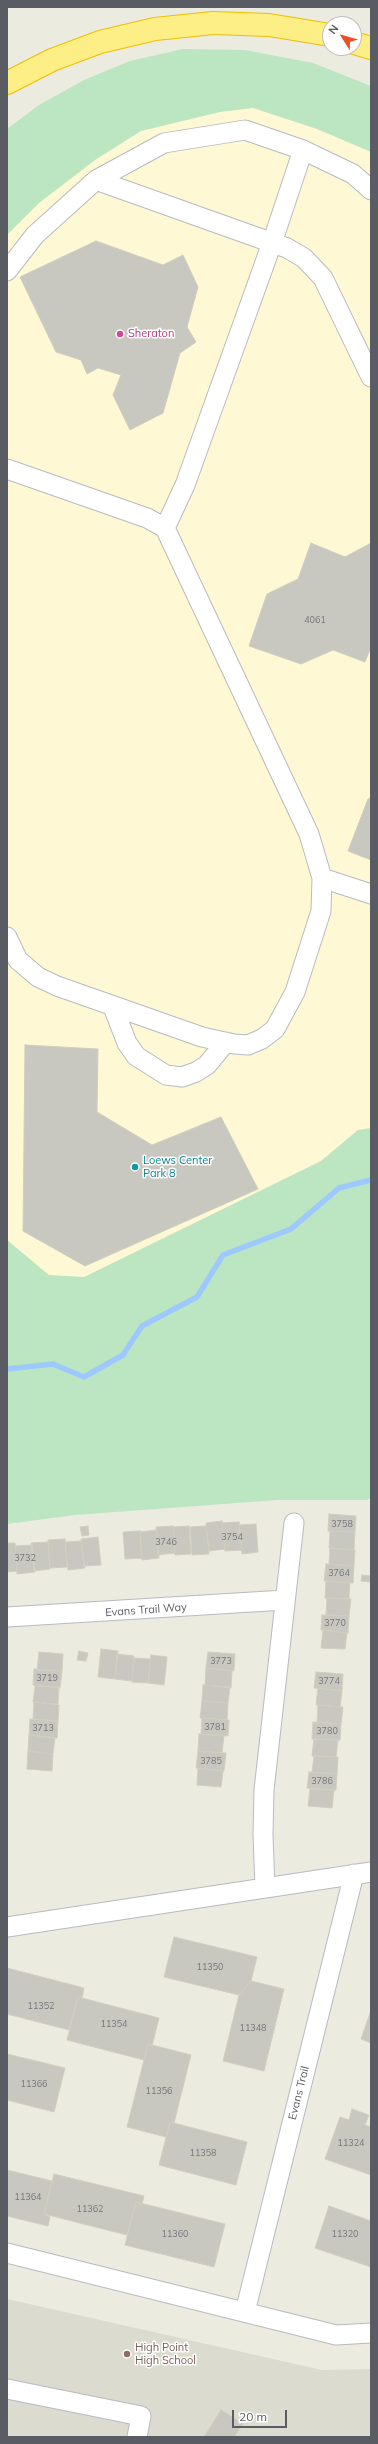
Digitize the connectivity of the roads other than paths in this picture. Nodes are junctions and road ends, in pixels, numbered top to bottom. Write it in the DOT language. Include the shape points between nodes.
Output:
graph roads {
  1 [pos="322,34"];
  2 [pos="7,83"];
  3 [pos="303,150"];
  4 [pos="96,180"];
  5 [pos="371,190"];
  6 [pos="272,243"];
  7 [pos="7,271"];
  8 [pos="371,377"];
  9 [pos="7,469"];
  10 [pos="164,528"];
  11 [pos="322,878"];
  12 [pos="371,894"];
  13 [pos="7,937"];
  14 [pos="113,1007"];
  15 [pos="226,1042"];
  16 [pos="294,1523"];
  17 [pos="286,1600"];
  18 [pos="7,1617"];
  19 [pos="362,1873"];
  20 [pos="266,1888"];
  21 [pos="7,1926"];
  22 [pos="7,2253"];
  23 [pos="245,2312"];
  24 [pos="371,2333"];
  25 [pos="7,2389"];
  26 [pos="137,2437"];
  1 -- 2 [label="highway" via="269,25 213,23 155,29 100,42 52,60"];
  3 -- 4 [label="street" via="245,130 164,143"];
  3 -- 5 [label="street" via="353,174"];
  3 -- 6 [label="street"];
  4 -- 6 [label="street"];
  4 -- 7 [label="street" via="35,235"];
  6 -- 8 [label="street" via="304,258 323,278"];
  6 -- 10 [label="street" via="183,492"];
  9 -- 10 [label="street" via="147,518"];
  10 -- 11 [label="street" via="309,834"];
  11 -- 12 [label="street"];
  11 -- 15 [label="street" via="321,911 295,992 281,1021 262,1039 248,1045"];
  13 -- 14 [label="street" via="18,960 38,977"];
  14 -- 15 [label="street" via="202,1037"];
  14 -- 15 [label="street" via="127,1043 146,1064 166,1075 182,1077 196,1072 207,1065"];
  16 -- 17 [label="street"];
  17 -- 18 [label="street, Evans Trail Way"];
  17 -- 20 [label="street" via="264,1790"];
  19 -- 20 [label="street, Evans Trail"];
  19 -- 23 [label="street, Evans Trail"];
  20 -- 21 [label="street, Evans Trail"];
  22 -- 23 [label="street"];
  23 -- 24 [label="street" via="336,2335"];
  25 -- 26 [label="street" via="141,2416"];
}
